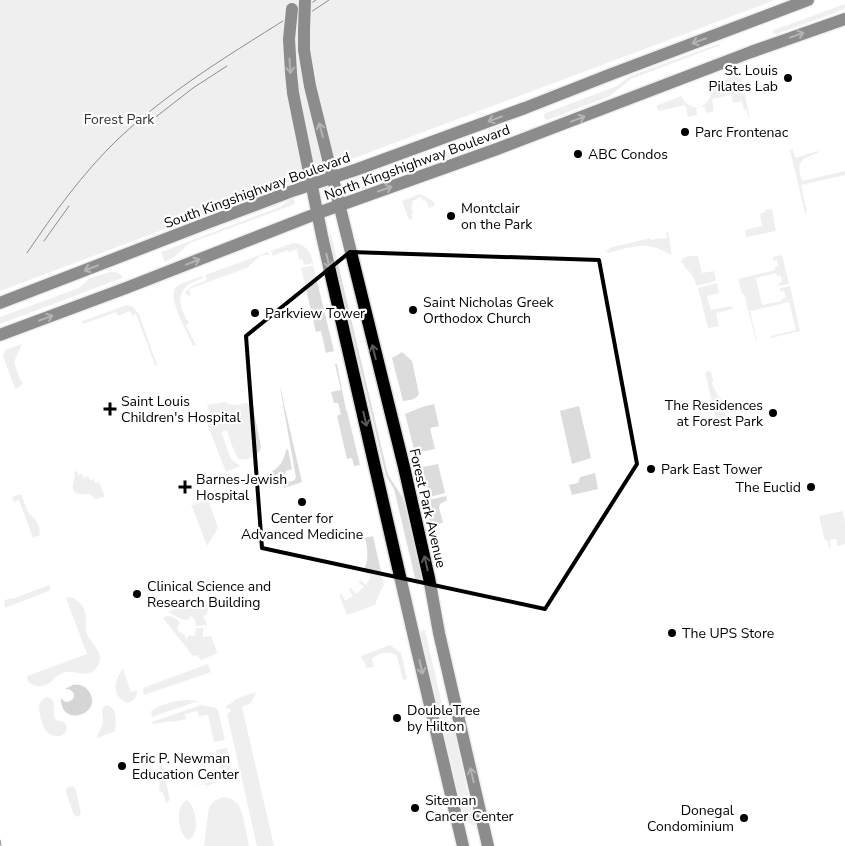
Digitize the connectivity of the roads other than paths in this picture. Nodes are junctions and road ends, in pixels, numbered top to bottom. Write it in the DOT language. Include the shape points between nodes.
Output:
graph roads {
  1 [pos="305,0"];
  2 [pos="808,0"];
  3 [pos="292,4"];
  4 [pos="845,18"];
  5 [pos="332,178"];
  6 [pos="312,184"];
  7 [pos="339,206"];
  8 [pos="318,213"];
  9 [pos="0,303"];
  10 [pos="0,335"];
  11 [pos="463,846"];
  12 [pos="488,846"];
  5 -- 1 [label="main road, Forest Park Avenue, one-way, bridge" via="304,50"];
  2 -- 5 [label="main road, South Kingshighway Boulevard, one-way"];
  3 -- 6 [label="main road, one-way, bridge" via="289,39 293,93"];
  7 -- 4 [label="main road, North Kingshighway Boulevard, one-way" via="497,150"];
  5 -- 6 [label="main road, South Kingshighway Boulevard"];
  5 -- 7 [label="main road, Forest Park Avenue"];
  6 -- 8 [label="main road"];
  6 -- 9 [label="main road, South Kingshighway Boulevard, one-way"];
  7 -- 8 [label="main road, North Kingshighway Boulevard"];
  12 -- 7 [label="main road, Forest Park Avenue, one-way" via="439,633 430,578"];
  10 -- 8 [label="main road, North Kingshighway Boulevard, one-way"];
  8 -- 11 [label="main road, one-way"];
}
